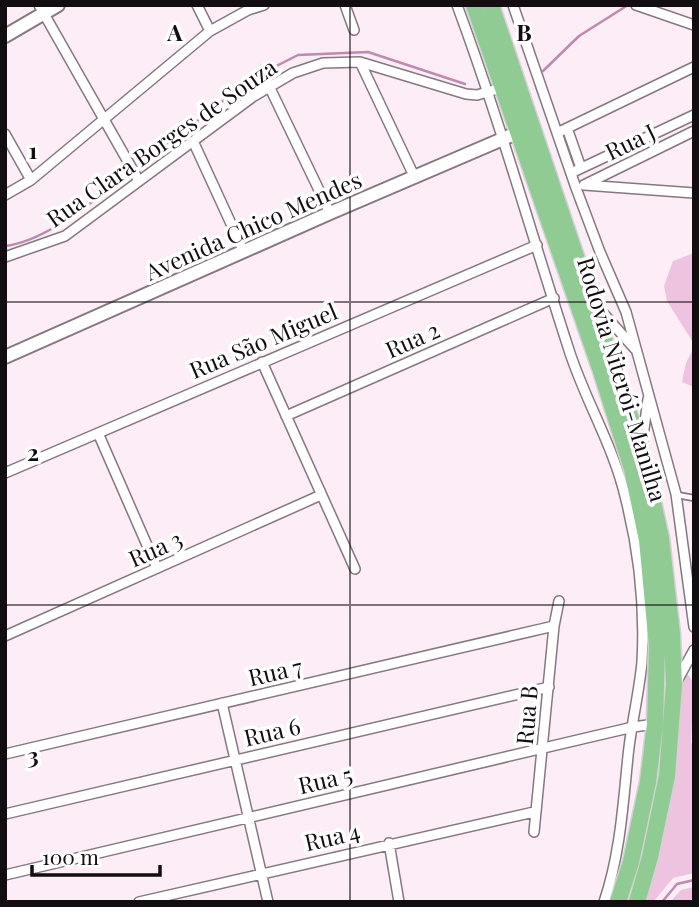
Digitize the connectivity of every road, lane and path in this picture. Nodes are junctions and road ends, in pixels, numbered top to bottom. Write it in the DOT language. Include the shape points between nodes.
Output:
graph roads {
  1 [pos="58,5"];
  2 [pos="197,5"];
  3 [pos="264,5"];
  4 [pos="345,5"];
  5 [pos="457,5"];
  6 [pos="474,5"];
  7 [pos="491,5"];
  8 [pos="513,5"];
  9 [pos="636,5"];
  10 [pos="41,10"];
  11 [pos="694,25"];
  12 [pos="354,30"];
  13 [pos="210,31"];
  14 [pos="5,36"];
  15 [pos="360,62"];
  16 [pos="694,67"];
  17 [pos="269,86"];
  18 [pos="495,89"];
  19 [pos="544,96"];
  20 [pos="525,103"];
  21 [pos="694,115"];
  22 [pos="103,122"];
  23 [pos="567,128"];
  24 [pos="694,131"];
  25 [pos="557,133"];
  26 [pos="5,134"];
  27 [pos="512,135"];
  28 [pos="193,141"];
  29 [pos="582,168"];
  30 [pos="571,173"];
  31 [pos="137,178"];
  32 [pos="415,178"];
  33 [pos="32,180"];
  34 [pos="580,186"];
  35 [pos="694,193"];
  36 [pos="5,195"];
  37 [pos="330,213"];
  38 [pos="537,245"];
  39 [pos="244,252"];
  40 [pos="5,257"];
  41 [pos="554,298"];
  42 [pos="591,299"];
  43 [pos="638,352"];
  44 [pos="5,357"];
  45 [pos="262,362"];
  46 [pos="649,392"];
  47 [pos="286,416"];
  48 [pos="98,433"];
  49 [pos="618,447"];
  50 [pos="641,449"];
  51 [pos="5,473"];
  52 [pos="676,494"];
  53 [pos="321,495"];
  54 [pos="694,498"];
  55 [pos="158,568"];
  56 [pos="355,569"];
  57 [pos="558,601"];
  58 [pos="554,626"];
  59 [pos="694,627"];
  60 [pos="5,636"];
  61 [pos="694,650"];
  62 [pos="674,685"];
  63 [pos="549,687"];
  64 [pos="222,703"];
  65 [pos="655,724"];
  66 [pos="633,727"];
  67 [pos="543,749"];
  68 [pos="5,754"];
  69 [pos="236,759"];
  70 [pos="534,812"];
  71 [pos="5,814"];
  72 [pos="250,816"];
  73 [pos="534,832"];
  74 [pos="389,843"];
  75 [pos="262,872"];
  76 [pos="5,875"];
  77 [pos="396,901"];
  78 [pos="139,902"];
  79 [pos="268,902"];
  80 [pos="604,902"];
  81 [pos="618,902"];
  82 [pos="637,902"];
  1 -- 10 [label="street"];
  2 -- 13 [label="street"];
  3 -- 13 [label="street"];
  4 -- 12 [label="street"];
  5 -- 18 [label="street"];
  6 -- 18 [label="highway, Rodovia Niterói-Manilha"];
  7 -- 20 [label="highway, Rodovia Niterói-Manilha"];
  8 -- 19 [label="street"];
  9 -- 11 [label="street"];
  10 -- 14 [label="street"];
  10 -- 22 [label="street"];
  13 -- 22 [label="street"];
  15 -- 17 [label="street, Rua Clara Borges de Souza" via="323,63"];
  15 -- 18 [label="street, Rua Clara Borges de Souza" via="472,95"];
  15 -- 32 [label="street"];
  16 -- 23 [label="street"];
  17 -- 28 [label="street, Rua Clara Borges de Souza"];
  17 -- 37 [label="street"];
  18 -- 27 [label="highway, Rodovia Niterói-Manilha"];
  19 -- 20 [label="street"];
  19 -- 25 [label="street"];
  20 -- 42 [label="highway, Rodovia Niterói-Manilha"];
  21 -- 29 [label="street"];
  22 -- 31 [label="street"];
  22 -- 33 [label="street"];
  23 -- 25 [label="street"];
  23 -- 29 [label="street"];
  24 -- 34 [label="street, Rua J"];
  25 -- 30 [label="street"];
  26 -- 33 [label="street"];
  27 -- 32 [label="street, Avenida Chico Mendes"];
  27 -- 38 [label="street"];
  27 -- 49 [label="highway, Rodovia Niterói-Manilha"];
  28 -- 31 [label="street, Rua Clara Borges de Souza"];
  28 -- 39 [label="street"];
  29 -- 30 [label="street"];
  30 -- 34 [label="street"];
  31 -- 40 [label="street, Rua Clara Borges de Souza" via="65,236"];
  32 -- 37 [label="street, Avenida Chico Mendes"];
  33 -- 36 [label="street"];
  34 -- 35 [label="street"];
  34 -- 43 [label="street"];
  37 -- 39 [label="street, Avenida Chico Mendes"];
  38 -- 41 [label="street"];
  38 -- 45 [label="street, Rua São Miguel"];
  39 -- 44 [label="street, Avenida Chico Mendes"];
  41 -- 47 [label="street, Rua 2"];
  41 -- 49 [label="street" via="568,349"];
  42 -- 43 [label="street"];
  42 -- 50 [label="highway, Rodovia Niterói-Manilha"];
  43 -- 46 [label="street"];
  45 -- 47 [label="street"];
  45 -- 48 [label="street, Rua São Miguel"];
  46 -- 50 [label="street"];
  46 -- 52 [label="street"];
  47 -- 53 [label="street"];
  48 -- 51 [label="street, Rua São Miguel"];
  48 -- 55 [label="street"];
  49 -- 65 [label="highway, Rodovia Niterói-Manilha" via="632,469 647,540 657,646"];
  49 -- 66 [label="street" via="643,602 642,663"];
  50 -- 62 [label="highway, Rodovia Niterói-Manilha" via="661,538"];
  52 -- 54 [label="lane"];
  52 -- 59 [label="street"];
  53 -- 55 [label="street, Rua 3"];
  53 -- 56 [label="street"];
  55 -- 60 [label="street, Rua 3"];
  57 -- 58 [label="street, Rua B"];
  58 -- 63 [label="street, Rua B"];
  58 -- 64 [label="street, Rua 7"];
  61 -- 62 [label="street"];
  62 -- 82 [label="highway, Rodovia Niterói-Manilha" via="667,776"];
  63 -- 67 [label="street, Rua B"];
  63 -- 69 [label="street, Rua 6"];
  64 -- 68 [label="street, Rua 7"];
  64 -- 69 [label="street"];
  65 -- 66 [label="street, Rua 5"];
  65 -- 81 [label="highway, Rodovia Niterói-Manilha" via="648,782"];
  66 -- 67 [label="street, Rua 5"];
  66 -- 80 [label="street" via="611,883"];
  67 -- 70 [label="street, Rua B"];
  67 -- 72 [label="street, Rua 5"];
  69 -- 71 [label="street, Rua 6"];
  69 -- 72 [label="street"];
  70 -- 73 [label="street, Rua B"];
  70 -- 74 [label="street, Rua 4"];
  72 -- 75 [label="street"];
  72 -- 76 [label="street, Rua 5"];
  74 -- 75 [label="street, Rua 4"];
  74 -- 77 [label="street"];
  75 -- 78 [label="street, Rua 4"];
  75 -- 79 [label="street"];
}
